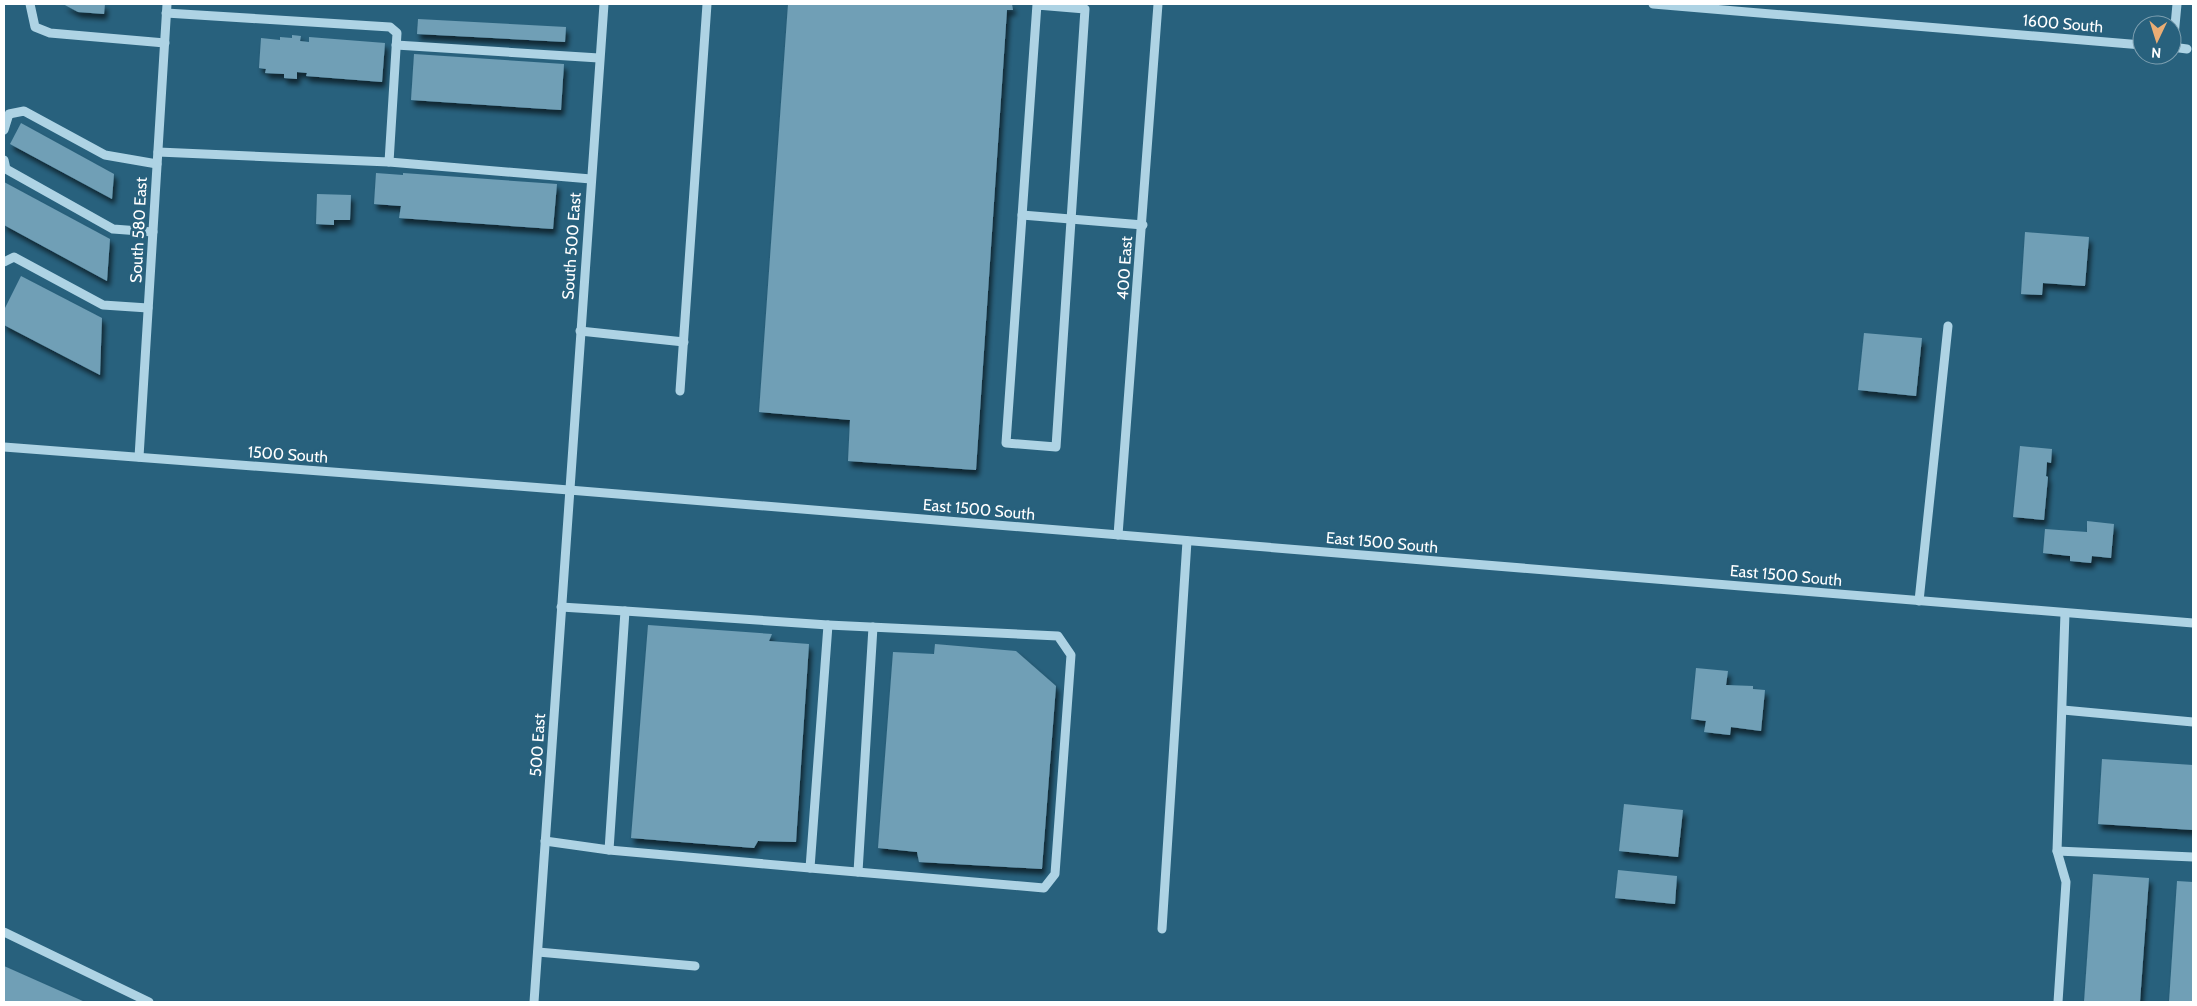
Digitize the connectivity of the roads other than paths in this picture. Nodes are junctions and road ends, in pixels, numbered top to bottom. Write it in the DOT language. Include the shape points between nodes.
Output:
graph roads {
  1 [pos="30,4"];
  2 [pos="604,4"];
  3 [pos="707,4"];
  4 [pos="1037,4"];
  5 [pos="1158,4"];
  6 [pos="1653,4"];
  7 [pos="1733,7"];
  8 [pos="167,8"];
  9 [pos="165,43"];
  10 [pos="2132,44"];
  11 [pos="396,45"];
  12 [pos="2182,48"];
  13 [pos="2187,49"];
  14 [pos="599,58"];
  15 [pos="4,130"];
  16 [pos="158,152"];
  17 [pos="4,160"];
  18 [pos="388,162"];
  19 [pos="157,164"];
  20 [pos="591,179"];
  21 [pos="1022,215"];
  22 [pos="1071,219"];
  23 [pos="1143,225"];
  24 [pos="153,232"];
  25 [pos="4,262"];
  26 [pos="148,308"];
  27 [pos="1948,326"];
  28 [pos="580,331"];
  29 [pos="684,342"];
  30 [pos="680,391"];
  31 [pos="4,447"];
  32 [pos="139,457"];
  33 [pos="569,490"];
  34 [pos="1118,535"];
  35 [pos="1188,541"];
  36 [pos="1919,601"];
  37 [pos="561,607"];
  38 [pos="625,611"];
  39 [pos="2065,613"];
  40 [pos="2193,623"];
  41 [pos="828,625"];
  42 [pos="874,627"];
  43 [pos="2063,710"];
  44 [pos="2193,722"];
  45 [pos="545,842"];
  46 [pos="609,850"];
  47 [pos="2058,851"];
  48 [pos="2193,857"];
  49 [pos="810,868"];
  50 [pos="858,872"];
  51 [pos="1162,929"];
  52 [pos="4,932"];
  53 [pos="538,952"];
  54 [pos="694,966"];
  55 [pos="149,1002"];
  56 [pos="534,1002"];
  57 [pos="2058,1002"];
  1 -- 9 [label="street" via="35,27 50,33"];
  2 -- 14 [label="street, South 500 East"];
  3 -- 29 [label="street"];
  4 -- 21 [label="street"];
  4 -- 22 [label="street" via="1085,9"];
  5 -- 23 [label="street, 400 East"];
  6 -- 7 [label="street, 1600 South"];
  7 -- 10 [label="street, 1600 South"];
  8 -- 9 [label="street, South 580 East"];
  8 -- 11 [label="street" via="390,27 397,32"];
  9 -- 16 [label="street, South 580 East"];
  11 -- 14 [label="street"];
  11 -- 18 [label="street"];
  12 -- 13 [label="street"];
  14 -- 20 [label="street, South 500 East"];
  15 -- 19 [label="street" via="9,114 24,111 105,155"];
  16 -- 18 [label="street"];
  16 -- 19 [label="street, South 580 East"];
  17 -- 24 [label="street" via="6,168 113,229"];
  18 -- 20 [label="street"];
  19 -- 24 [label="street, South 580 East"];
  20 -- 28 [label="street, South 500 East"];
  21 -- 22 [label="street"];
  21 -- 22 [label="street" via="1006,443 1056,447"];
  22 -- 23 [label="street"];
  23 -- 34 [label="street, 400 East"];
  24 -- 26 [label="street, South 580 East"];
  25 -- 26 [label="street" via="14,257 103,305"];
  26 -- 32 [label="street, South 580 East"];
  27 -- 36 [label="street"];
  28 -- 29 [label="street"];
  28 -- 33 [label="street, South 500 East"];
  29 -- 30 [label="street"];
  31 -- 32 [label="street, 1500 South"];
  32 -- 33 [label="street, 1500 South"];
  33 -- 34 [label="street, East 1500 South"];
  33 -- 37 [label="street, 500 East"];
  34 -- 35 [label="street, East 1500 South"];
  35 -- 36 [label="street, East 1500 South"];
  35 -- 51 [label="street"];
  36 -- 39 [label="street, East 1500 South"];
  37 -- 38 [label="street"];
  37 -- 45 [label="street, 500 East"];
  38 -- 41 [label="street"];
  38 -- 46 [label="street"];
  39 -- 40 [label="street, East 1500 South"];
  39 -- 43 [label="street"];
  41 -- 42 [label="street"];
  41 -- 49 [label="street"];
  42 -- 50 [label="street"];
  42 -- 50 [label="street" via="1058,636 1071,654 1055,874 1044,888"];
  43 -- 44 [label="street"];
  43 -- 47 [label="street"];
  45 -- 46 [label="street"];
  45 -- 53 [label="street, 500 East"];
  46 -- 49 [label="street"];
  47 -- 48 [label="street"];
  47 -- 57 [label="street" via="2066,882"];
  49 -- 50 [label="street"];
  52 -- 55 [label="street"];
  53 -- 54 [label="street"];
  53 -- 56 [label="street, 500 East"];
}
